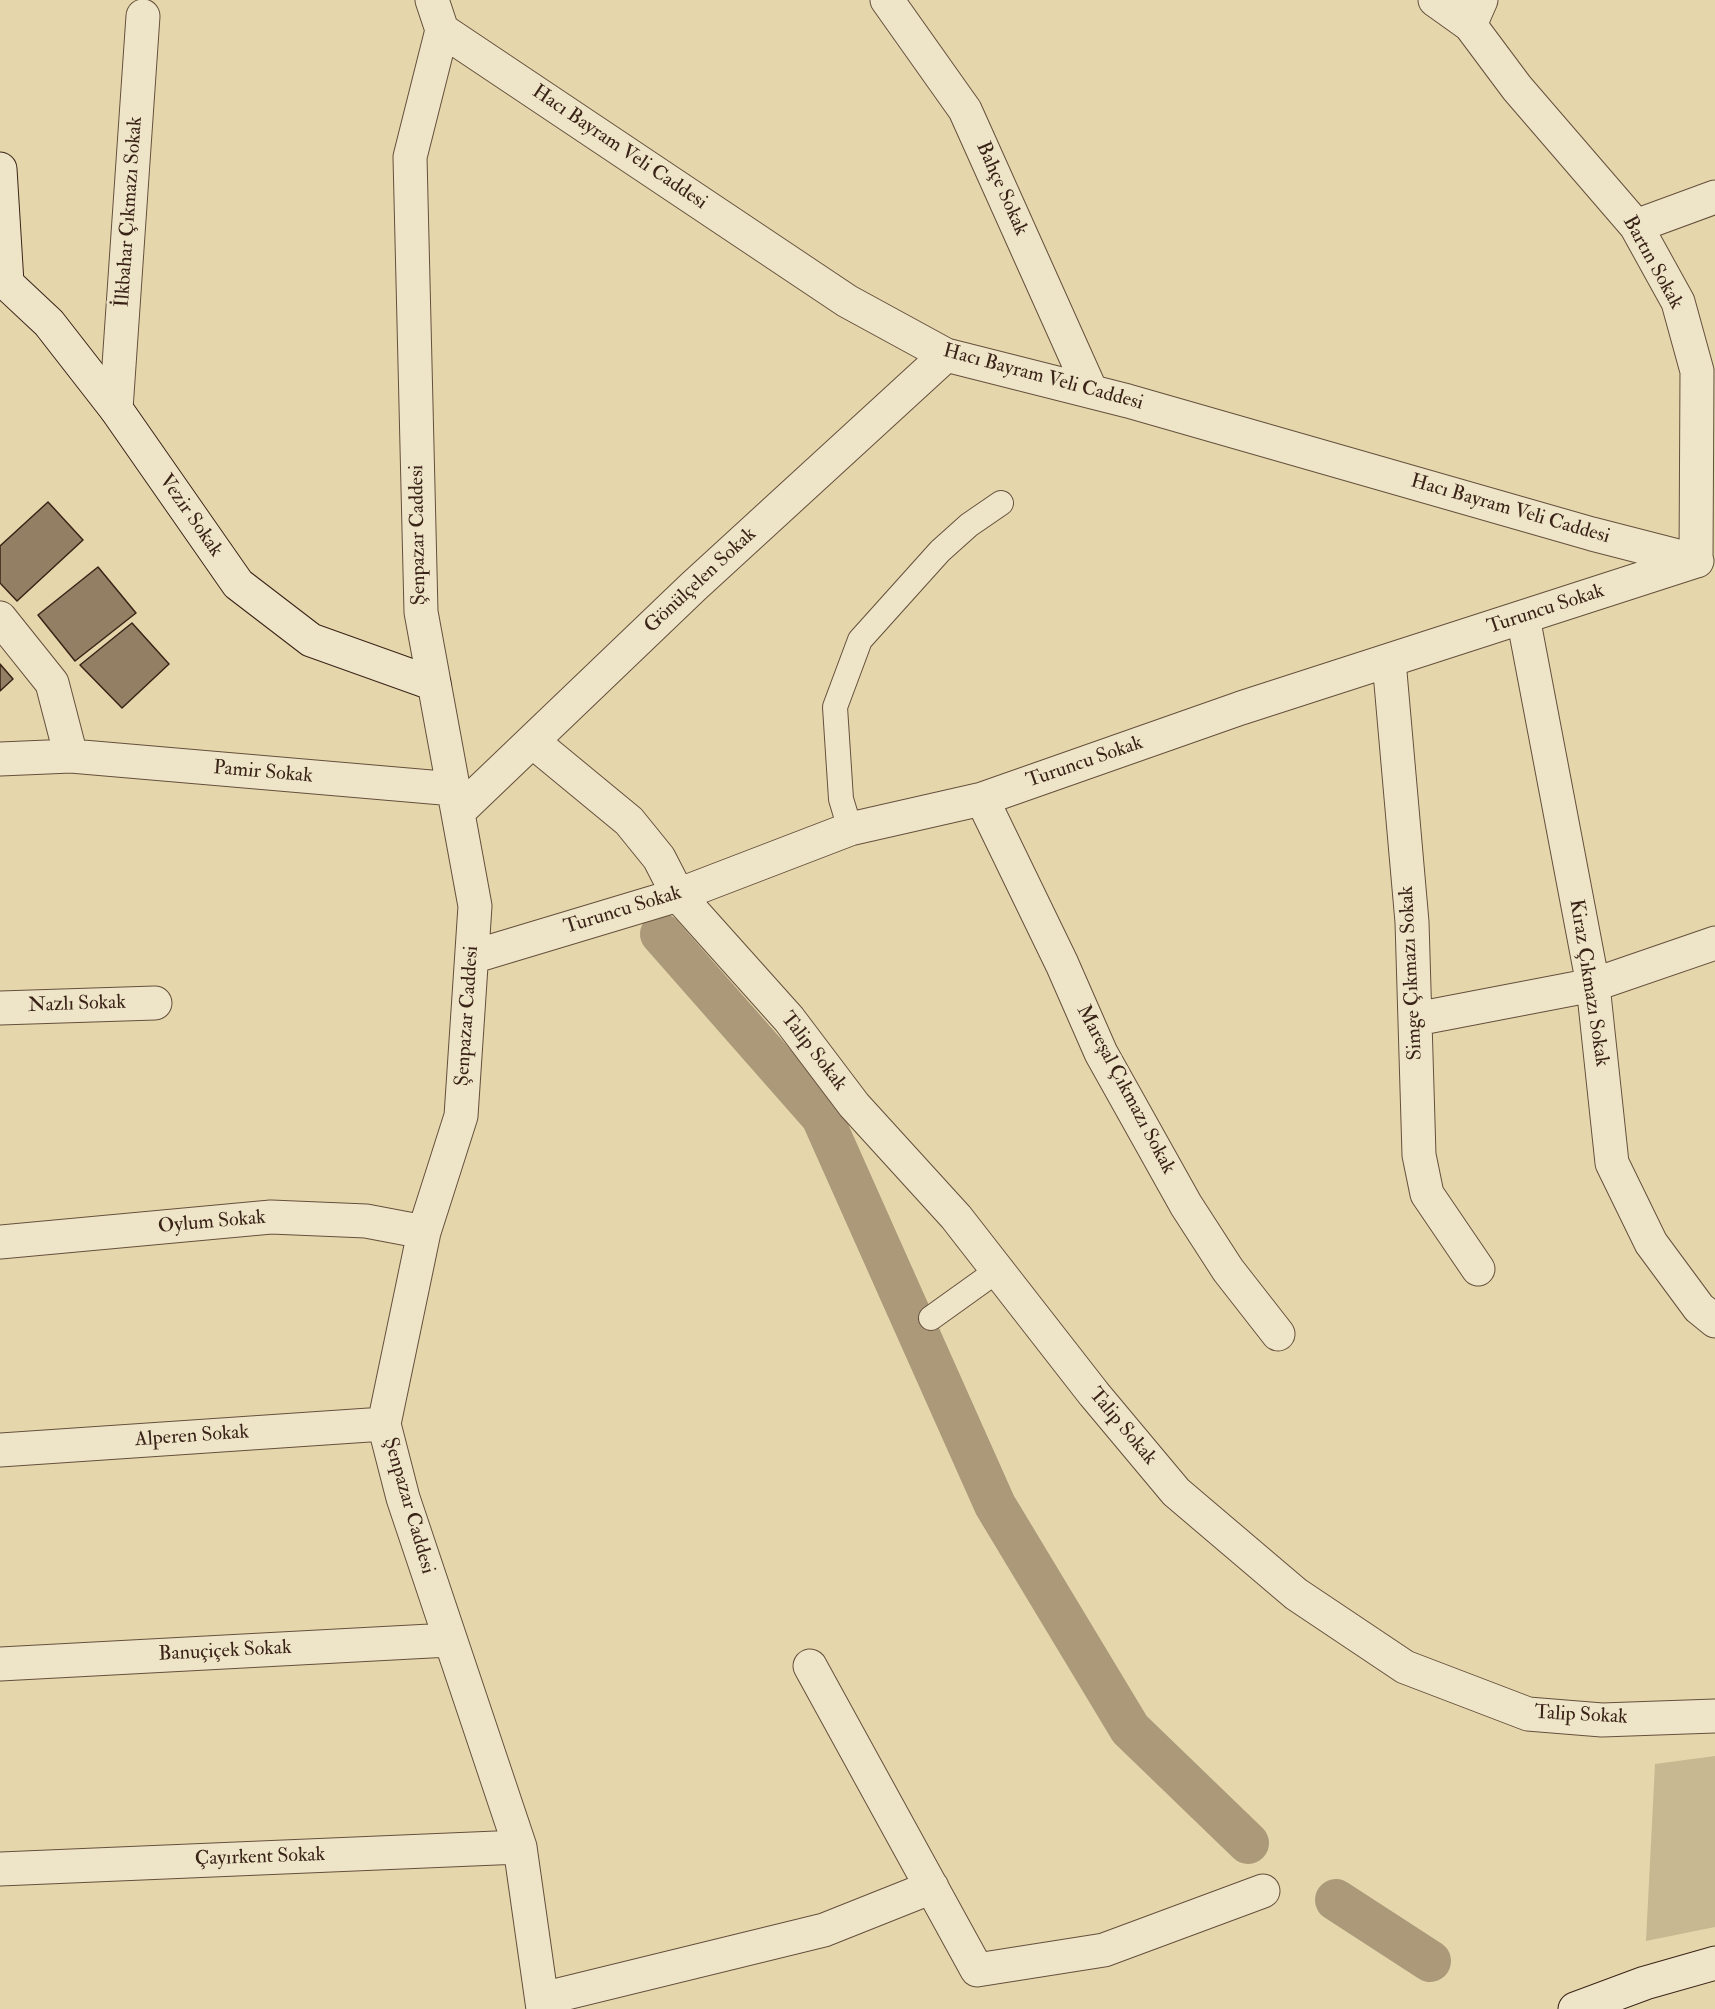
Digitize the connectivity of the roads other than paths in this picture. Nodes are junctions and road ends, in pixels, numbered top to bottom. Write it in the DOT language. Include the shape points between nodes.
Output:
graph roads {
  1 [pos="432,0"];
  2 [pos="887,0"];
  3 [pos="1435,0"];
  4 [pos="1476,13"];
  5 [pos="143,16"];
  6 [pos="442,30"];
  7 [pos="0,169"];
  8 [pos="1715,197"];
  9 [pos="1636,226"];
  10 [pos="3,280"];
  11 [pos="946,355"];
  12 [pos="1091,391"];
  13 [pos="116,409"];
  14 [pos="1001,503"];
  15 [pos="1706,559"];
  16 [pos="1523,617"];
  17 [pos="0,618"];
  18 [pos="1389,661"];
  19 [pos="434,684"];
  20 [pos="532,741"];
  21 [pos="71,756"];
  22 [pos="0,759"];
  23 [pos="982,799"];
  24 [pos="456,800"];
  25 [pos="850,829"];
  26 [pos="678,895"];
  27 [pos="1715,943"];
  28 [pos="472,957"];
  29 [pos="1593,985"];
  30 [pos="155,1003"];
  31 [pos="0,1008"];
  32 [pos="1416,1019"];
  33 [pos="424,1232"];
  34 [pos="0,1242"];
  35 [pos="1478,1269"];
  36 [pos="998,1270"];
  37 [pos="931,1318"];
  38 [pos="1715,1321"];
  39 [pos="1278,1334"];
  40 [pos="384,1424"];
  41 [pos="0,1449"];
  42 [pos="449,1640"];
  43 [pos="0,1664"];
  44 [pos="810,1666"];
  45 [pos="1715,1716"];
  46 [pos="520,1847"];
  47 [pos="0,1869"];
  48 [pos="932,1887"];
  49 [pos="1263,1891"];
  50 [pos="1715,1963"];
  51 [pos="543,2004"];
  52 [pos="1575,2009"];
  1 -- 6 [label="street"];
  2 -- 12 [label="street, Bahçe Sokak" via="965,110"];
  3 -- 4 [label="street, Bartın Sokak"];
  4 -- 9 [label="street, Bartın Sokak" via="1517,88"];
  5 -- 13 [label="street, İlkbahar Çıkmazı Sokak"];
  6 -- 11 [label="street, Hacı Bayram Veli Caddesi" via="847,301"];
  6 -- 19 [label="street, Şenpazar Caddesi" via="411,157 421,612"];
  7 -- 10 [label="street"];
  8 -- 9 [label="street"];
  9 -- 15 [label="street, Bartın Sokak" via="1678,302 1697,371"];
  10 -- 13 [label="street, Vezir Sokak" via="49,323"];
  11 -- 12 [label="street, Hacı Bayram Veli Caddesi"];
  11 -- 20 [label="street, Gönülçelen Sokak"];
  12 -- 15 [label="street, Hacı Bayram Veli Caddesi" via="1592,534"];
  13 -- 19 [label="street, Vezir Sokak" via="238,584 310,640"];
  14 -- 25 [label="lane" via="940,551 860,640 835,707 841,799"];
  15 -- 16 [label="street, Turuncu Sokak"];
  16 -- 18 [label="street, Turuncu Sokak"];
  16 -- 29 [label="street, Kiraz Çıkmazı Sokak"];
  17 -- 21 [label="street" via="52,683"];
  18 -- 23 [label="street, Turuncu Sokak" via="1241,708"];
  18 -- 32 [label="street, Simge Çıkmazı Sokak" via="1412,922"];
  19 -- 24 [label="street, Şenpazar Caddesi"];
  20 -- 24 [label="street, Gönülçelen Sokak"];
  20 -- 26 [label="street, Talip Sokak" via="629,821 659,858"];
  21 -- 22 [label="street, Pamir Sokak"];
  21 -- 24 [label="street, Pamir Sokak"];
  23 -- 25 [label="street, Turuncu Sokak"];
  23 -- 39 [label="street, Mareşal Çıkmazı Sokak" via="1101,1053 1186,1205 1228,1270"];
  24 -- 28 [label="street, Şenpazar Caddesi" via="476,906"];
  25 -- 26 [label="street, Turuncu Sokak"];
  26 -- 28 [label="street, Turuncu Sokak"];
  26 -- 36 [label="street, Talip Sokak" via="789,1019 854,1105"];
  27 -- 29 [label="street"];
  28 -- 33 [label="street, Şenpazar Caddesi" via="461,1116"];
  29 -- 32 [label="street"];
  29 -- 38 [label="street, Kiraz Çıkmazı Sokak" via="1612,1163 1651,1243 1699,1308"];
  30 -- 31 [label="street, Nazlı Sokak"];
  32 -- 35 [label="street, Simge Çıkmazı Sokak" via="1419,1155 1427,1194"];
  33 -- 34 [label="street, Oylum Sokak" via="366,1221 271,1218"];
  33 -- 40 [label="street, Şenpazar Caddesi"];
  36 -- 37 [label="lane"];
  36 -- 45 [label="street, Talip Sokak" via="1176,1492 1296,1594 1405,1667 1528,1714 1602,1720"];
  40 -- 41 [label="street, Alperen Sokak"];
  40 -- 42 [label="street, Şenpazar Caddesi" via="403,1498"];
  42 -- 43 [label="street, Banuçiçek Sokak"];
  42 -- 46 [label="street, Şenpazar Caddesi"];
  44 -- 48 [label="street"];
  46 -- 47 [label="street, Çayırkent Sokak"];
  46 -- 51 [label="street, Şenpazar Caddesi"];
  48 -- 49 [label="street" via="977,1970 1104,1950"];
  48 -- 51 [label="street" via="824,1930"];
  50 -- 52 [label="street"];
}
